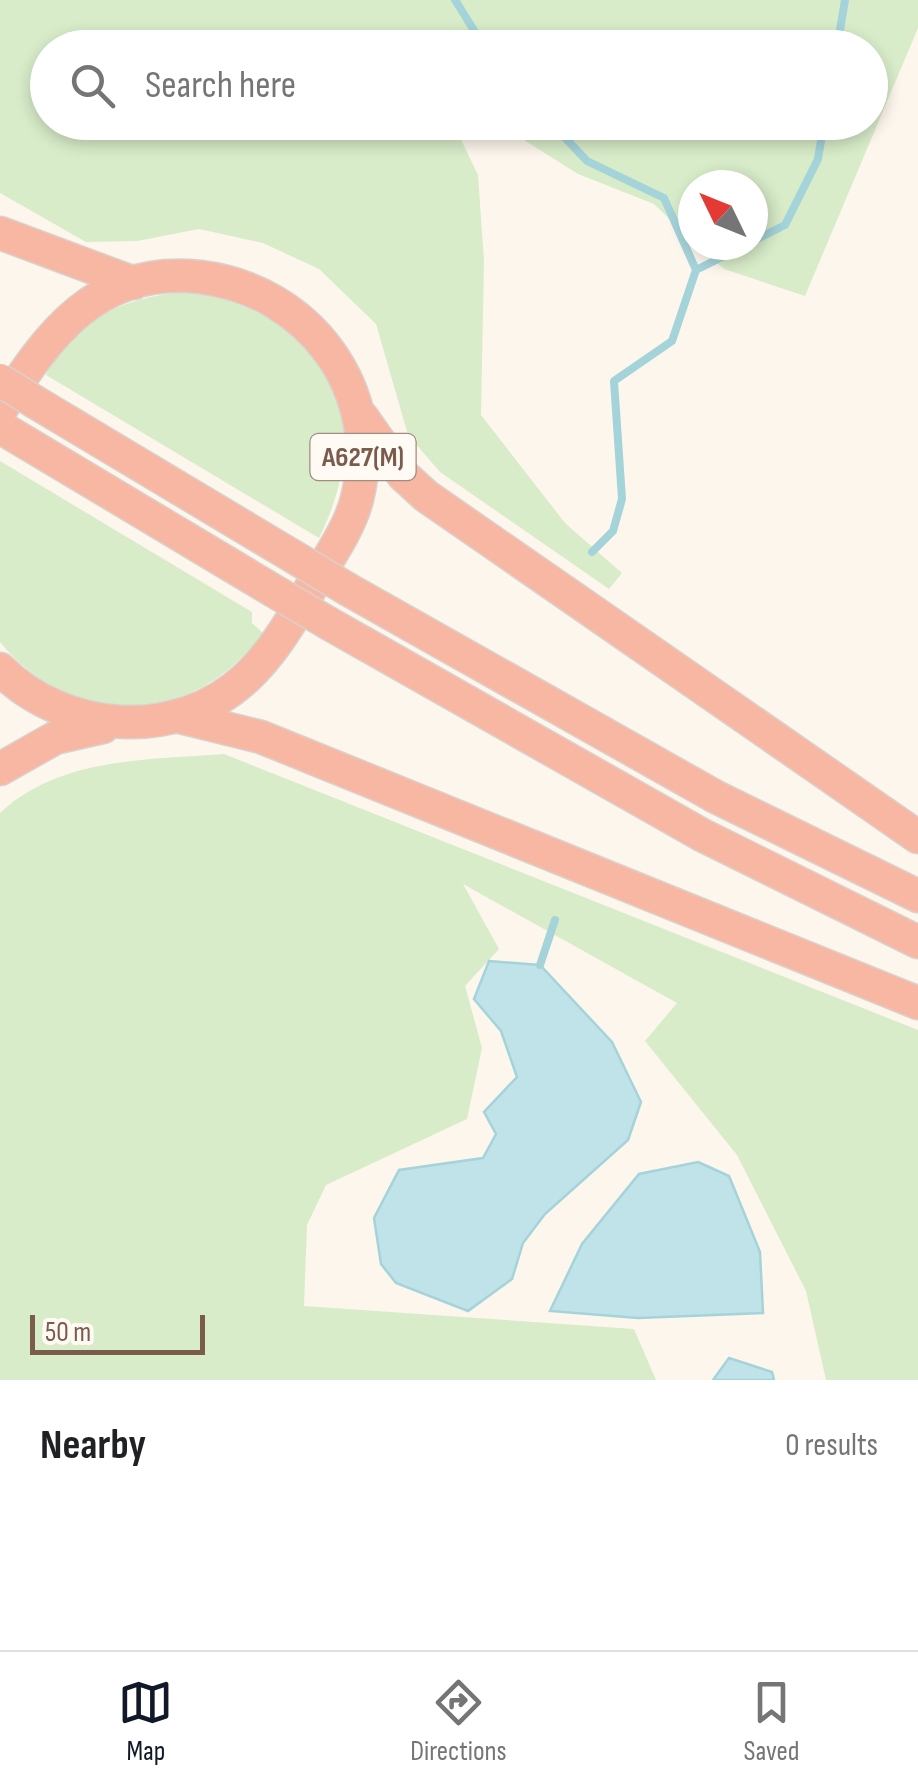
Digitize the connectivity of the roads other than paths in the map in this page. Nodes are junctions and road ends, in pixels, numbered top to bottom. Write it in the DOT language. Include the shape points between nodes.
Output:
graph roads {
  1 [pos="0,232"];
  2 [pos="134,283"];
  3 [pos="0,380"];
  4 [pos="360,414"];
  5 [pos="5,425"];
  6 [pos="0,669"];
  7 [pos="176,716"];
  8 [pos="137,723"];
  9 [pos="0,769"];
  10 [pos="918,837"];
  11 [pos="918,896"];
  12 [pos="918,942"];
  13 [pos="918,1003"];
  1 -- 2 [label="highway, A627(M)"];
  2 -- 4 [label="highway, A627(M)" via="162,277 222,280 281,304 332,352"];
  2 -- 5 [label="highway, A627(M)" via="102,295 57,328 40,347"];
  3 -- 11 [label="highway, bridge" via="349,590 716,797"];
  4 -- 7 [label="highway, A627(M)" via="364,444 356,502 287,628 245,679"];
  4 -- 10 [label="highway, A627(M)" via="402,475 426,496"];
  5 -- 12 [label="highway, A627(M), bridge" via="328,624 702,835"];
  6 -- 8 [label="highway, A627(M)" via="63,712"];
  7 -- 8 [label="highway, A627(M)"];
  7 -- 13 [label="highway, A627(M)" via="261,737"];
  8 -- 9 [label="highway, A627(M)" via="55,738"];
}
